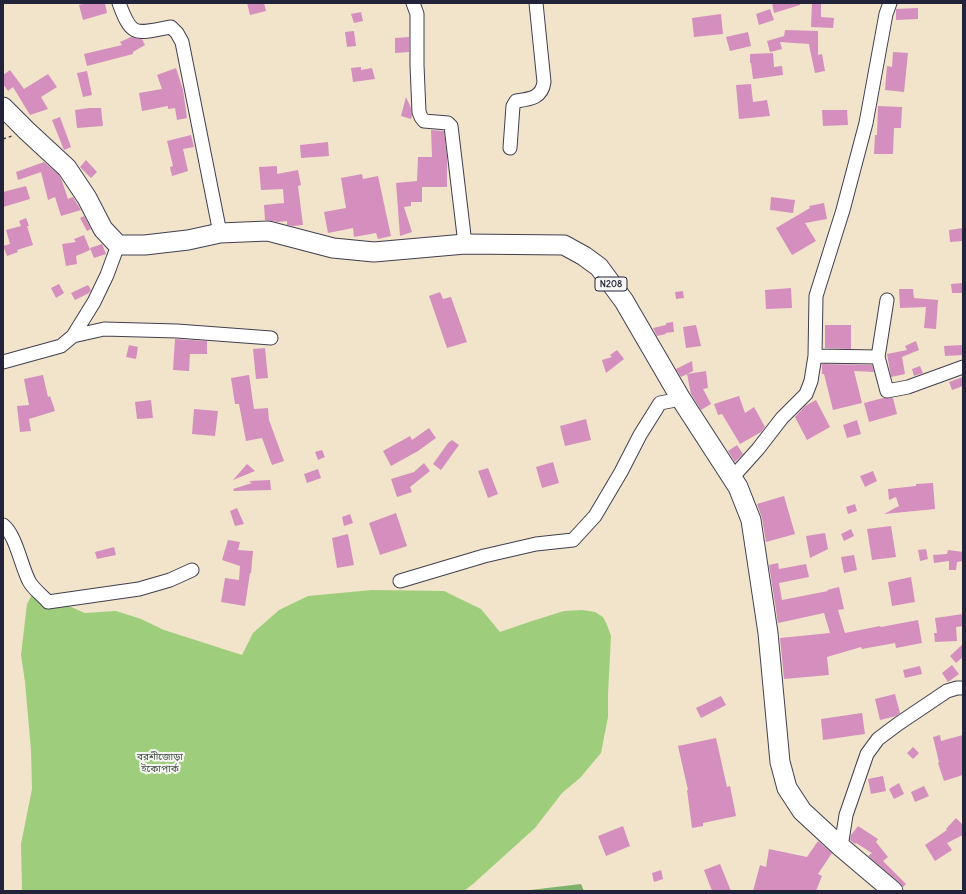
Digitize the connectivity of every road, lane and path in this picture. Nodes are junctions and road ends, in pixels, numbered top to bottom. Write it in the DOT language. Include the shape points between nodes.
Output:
graph roads {
  1 [pos="119,3"];
  2 [pos="414,3"];
  3 [pos="536,3"];
  4 [pos="890,3"];
  5 [pos="3,107"];
  6 [pos="510,148"];
  7 [pos="220,233"];
  8 [pos="465,244"];
  9 [pos="118,245"];
  10 [pos="888,300"];
  11 [pos="73,336"];
  12 [pos="271,338"];
  13 [pos="815,356"];
  14 [pos="878,357"];
  15 [pos="3,362"];
  16 [pos="963,367"];
  17 [pos="681,399"];
  18 [pos="732,478"];
  19 [pos="3,524"];
  20 [pos="192,570"];
  21 [pos="400,581"];
  22 [pos="963,688"];
  23 [pos="841,847"];
  24 [pos="893,891"];
  1 -- 7 [label="street" via="126,21 133,30 141,32 171,27 182,42"];
  2 -- 8 [label="street" via="417,14 419,112 424,121 448,123 451,126"];
  3 -- 6 [label="street" via="543,90 536,97 516,101"];
  4 -- 13 [label="street" via="866,123 843,210 816,296"];
  5 -- 9 [label="highway" via="67,168 103,229"];
  7 -- 8 [label="highway, N208" via="268,231 333,248 374,252"];
  7 -- 9 [label="highway, N208" via="145,245"];
  8 -- 17 [label="highway, N208" via="564,245 584,256 599,267 624,301"];
  9 -- 11 [label="street" via="101,289"];
  10 -- 14 [label="street"];
  11 -- 12 [label="street" via="104,329"];
  11 -- 15 [label="street" via="61,346"];
  13 -- 14 [label="street"];
  13 -- 18 [label="street" via="812,381 806,394 782,418"];
  14 -- 16 [label="street" via="887,390 908,387"];
  17 -- 18 [label="highway, N208"];
  17 -- 21 [label="street" via="660,403 595,516 573,540 536,544 484,556"];
  18 -- 23 [label="highway, N208" via="751,520 768,633 780,762 787,788 802,811"];
  19 -- 20 [label="street" via="30,582 48,602 139,589"];
  22 -- 23 [label="street" via="947,690 878,739 867,754 846,815"];
  23 -- 24 [label="highway, N208"];
}
